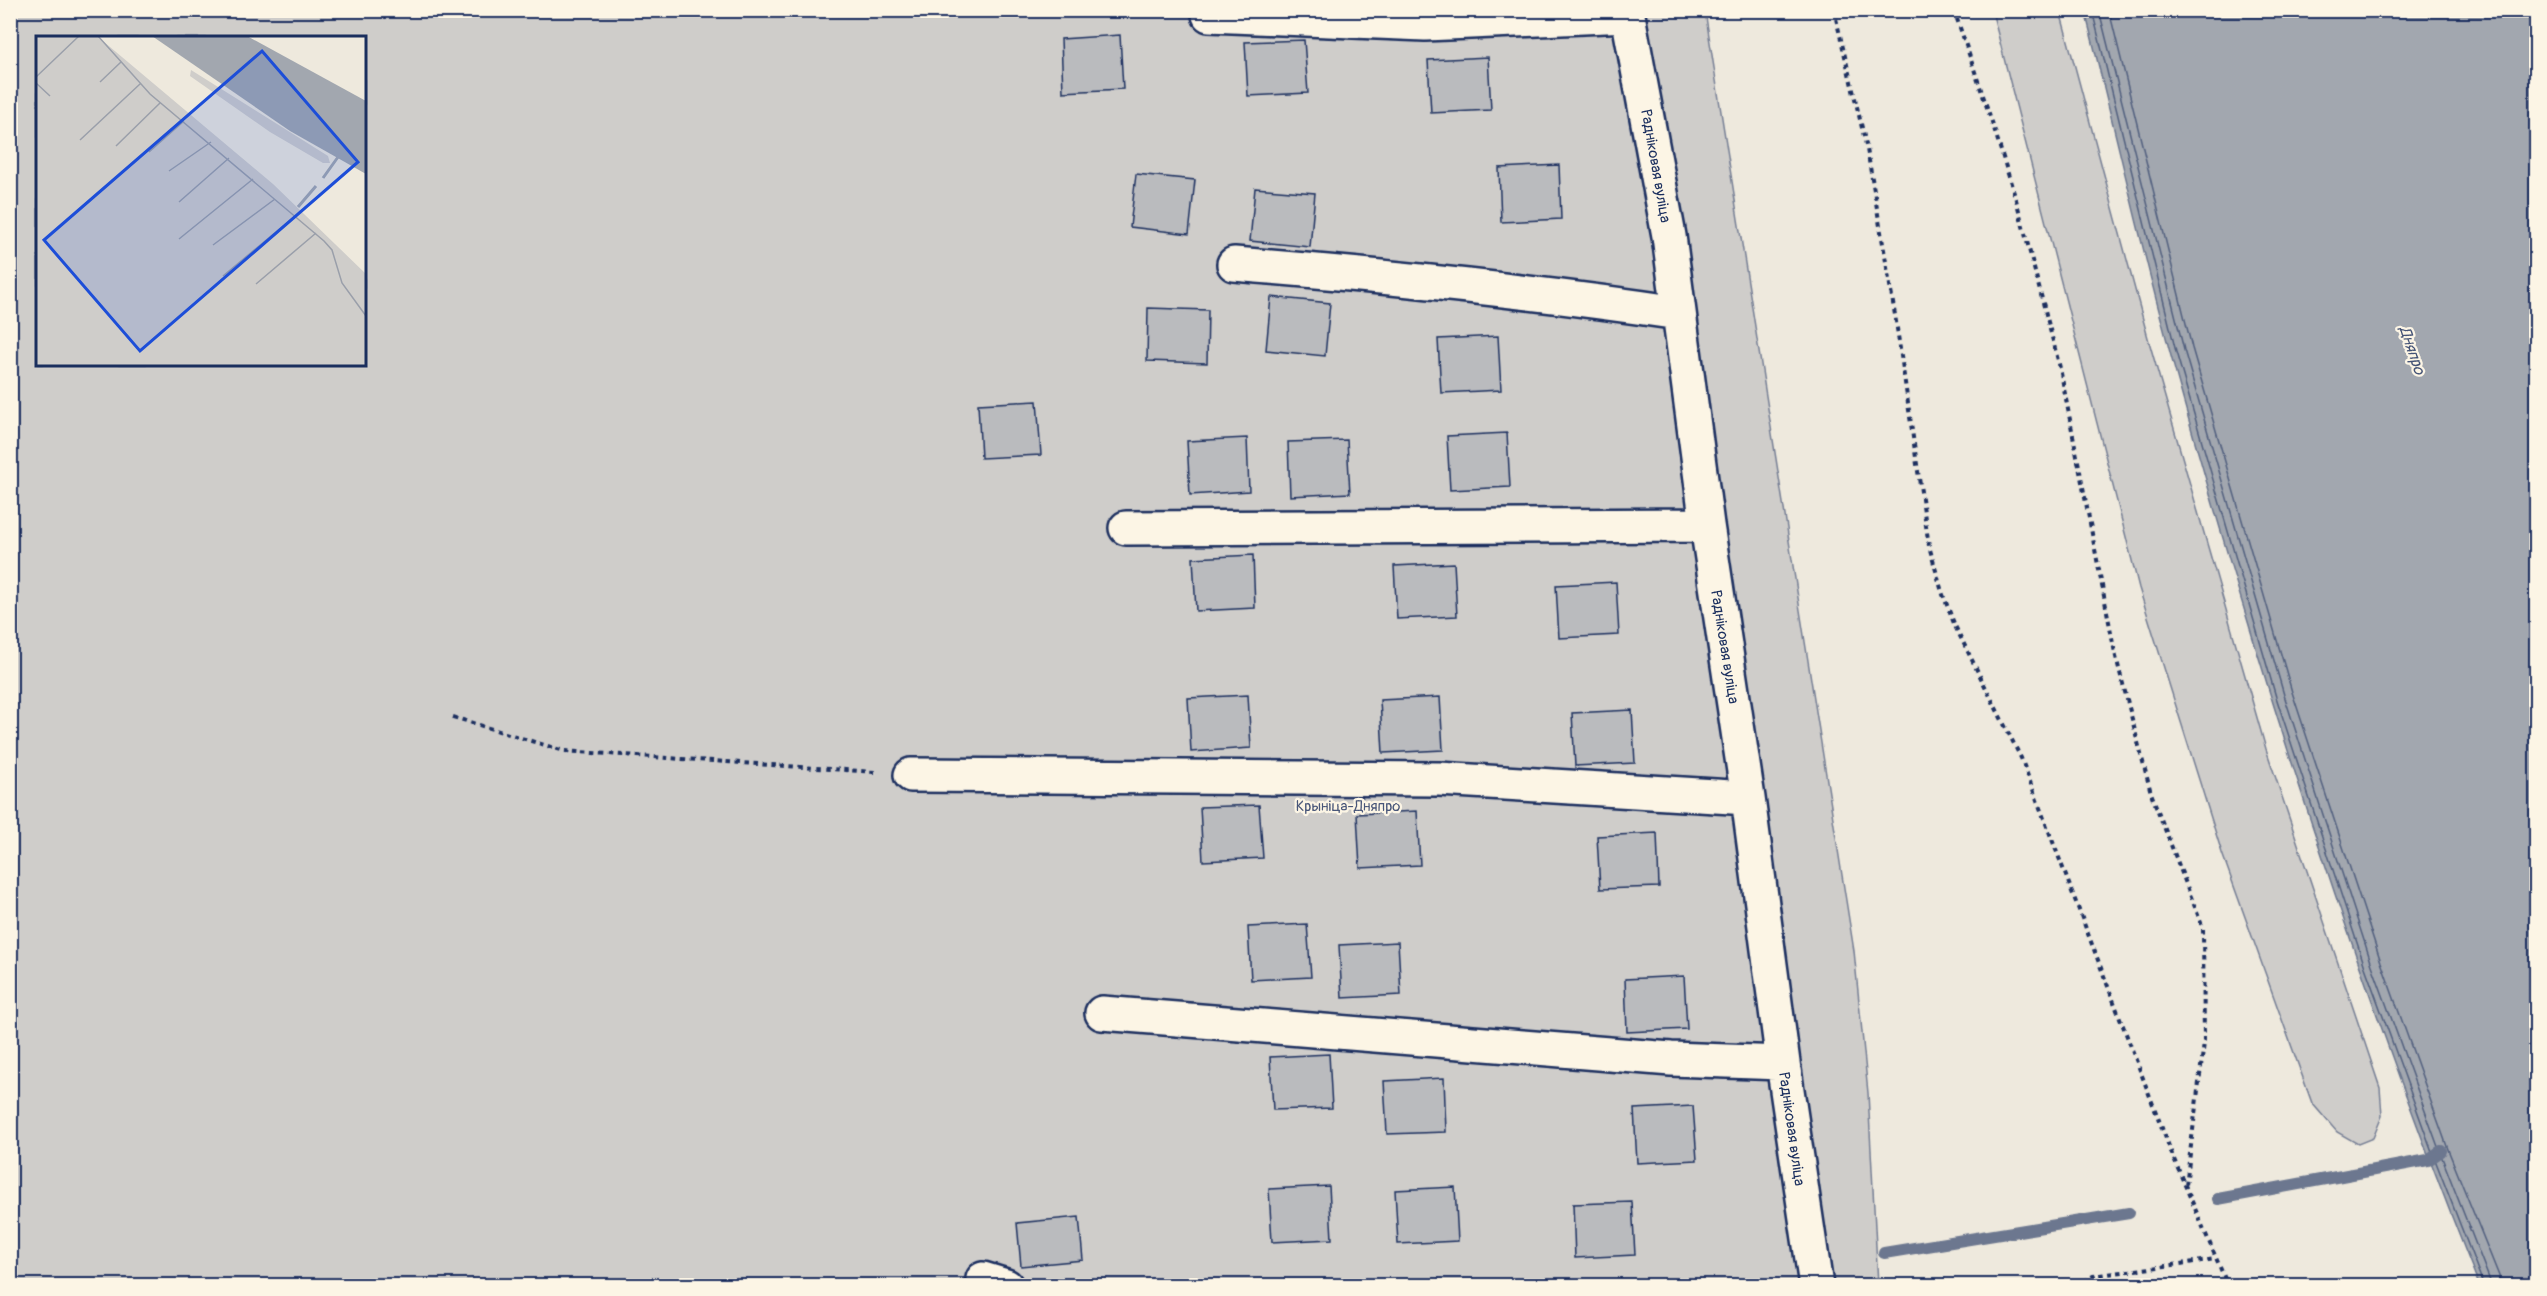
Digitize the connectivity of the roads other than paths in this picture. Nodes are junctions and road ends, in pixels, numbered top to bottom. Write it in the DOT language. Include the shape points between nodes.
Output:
graph roads {
  1 [pos="1627,13"];
  2 [pos="1209,15"];
  3 [pos="1234,264"];
  4 [pos="1679,313"];
  5 [pos="1707,525"];
  6 [pos="1126,528"];
  7 [pos="911,775"];
  8 [pos="1748,798"];
  9 [pos="1102,1013"];
  10 [pos="1783,1064"];
  11 [pos="1816,1286"];
  1 -- 2 [label="street" via="1425,24"];
  1 -- 4 [label="street, Радніковая вуліца" via="1669,236"];
  3 -- 4 [label="street" via="1421,279"];
  4 -- 5 [label="street, Радніковая вуліца"];
  5 -- 6 [label="street"];
  5 -- 8 [label="street, Радніковая вуліца"];
  7 -- 8 [label="street" via="1439,779"];
  8 -- 10 [label="street, Радніковая вуліца"];
  9 -- 10 [label="street" via="1671,1059"];
  10 -- 11 [label="street, Радніковая вуліца"];
}
